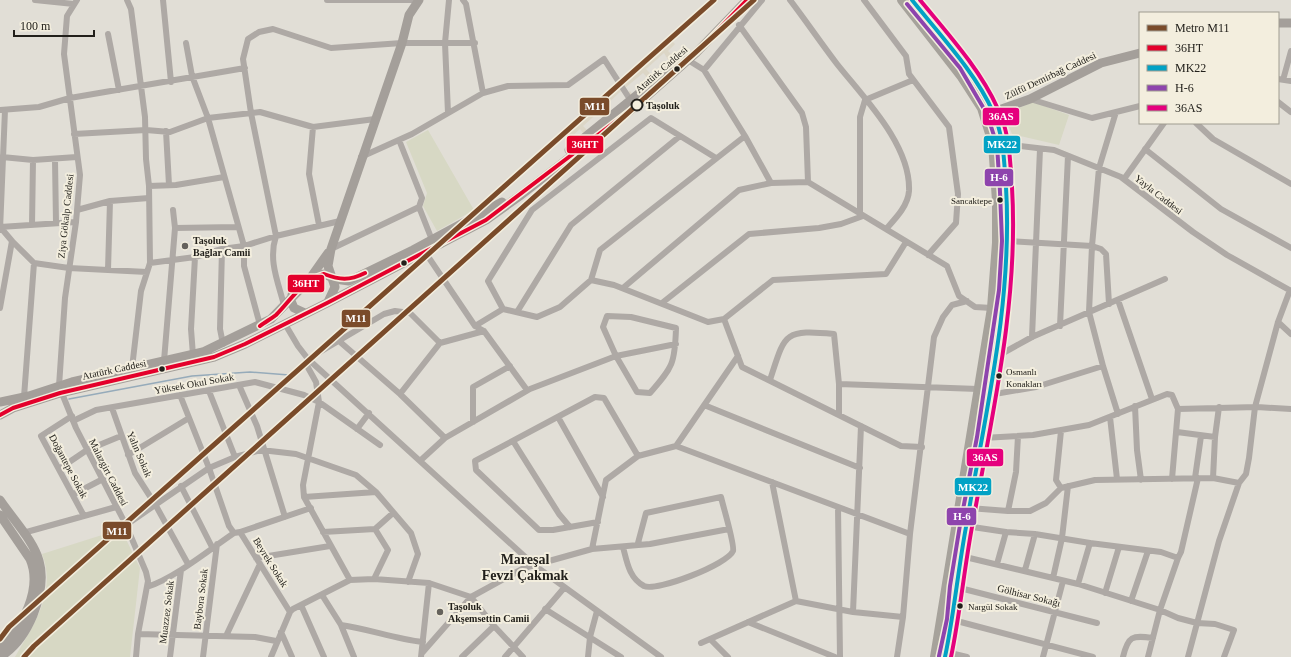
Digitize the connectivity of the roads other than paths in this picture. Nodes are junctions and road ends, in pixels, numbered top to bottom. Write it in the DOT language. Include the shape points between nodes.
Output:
graph roads {
  1 [pos="35,0"];
  2 [pos="127,0"];
  3 [pos="164,0"];
  4 [pos="327,0"];
  5 [pos="417,0"];
  6 [pos="449,0"];
  7 [pos="463,0"];
  8 [pos="739,0"];
  9 [pos="747,0"];
  10 [pos="762,0"];
  11 [pos="790,0"];
  12 [pos="864,0"];
  13 [pos="902,0"];
  14 [pos="912,0"];
  15 [pos="75,2"];
  16 [pos="1279,23"];
  17 [pos="1291,23"];
  18 [pos="739,25"];
  19 [pos="108,34"];
  20 [pos="186,43"];
  21 [pos="402,43"];
  22 [pos="444,43"];
  23 [pos="475,43"];
  24 [pos="1291,51"];
  25 [pos="1139,53"];
  26 [pos="686,58"];
  27 [pos="245,68"];
  28 [pos="704,70"];
  29 [pos="192,76"];
  30 [pos="1281,79"];
  31 [pos="913,80"];
  32 [pos="1291,81"];
  33 [pos="171,82"];
  34 [pos="140,86"];
  35 [pos="119,90"];
  36 [pos="484,93"];
  37 [pos="70,98"];
  38 [pos="1030,98"];
  39 [pos="865,100"];
  40 [pos="631,101"];
  41 [pos="1279,103"];
  42 [pos="1139,106"];
  43 [pos="2,110"];
  44 [pos="992,112"];
  45 [pos="1116,112"];
  46 [pos="1291,112"];
  47 [pos="251,113"];
  48 [pos="448,113"];
  49 [pos="208,118"];
  50 [pos="375,119"];
  51 [pos="1163,124"];
  52 [pos="1197,124"];
  53 [pos="313,127"];
  54 [pos="146,130"];
  55 [pos="166,131"];
  56 [pos="74,134"];
  57 [pos="680,136"];
  58 [pos="745,136"];
  59 [pos="399,140"];
  60 [pos="1003,144"];
  61 [pos="1040,149"];
  62 [pos="1145,149"];
  63 [pos="1068,156"];
  64 [pos="2,157"];
  65 [pos="77,157"];
  66 [pos="361,157"];
  67 [pos="716,158"];
  68 [pos="33,160"];
  69 [pos="55,160"];
  70 [pos="1099,168"];
  71 [pos="224,177"];
  72 [pos="1124,179"];
  73 [pos="808,182"];
  74 [pos="771,183"];
  75 [pos="1291,184"];
  76 [pos="169,185"];
  77 [pos="149,186"];
  78 [pos="149,198"];
  79 [pos="110,201"];
  80 [pos="419,207"];
  81 [pos="77,210"];
  82 [pos="173,210"];
  83 [pos="862,215"];
  84 [pos="340,221"];
  85 [pos="76,222"];
  86 [pos="56,223"];
  87 [pos="32,225"];
  88 [pos="319,226"];
  89 [pos="237,227"];
  90 [pos="175,228"];
  91 [pos="0,229"];
  92 [pos="886,229"];
  93 [pos="276,236"];
  94 [pos="432,240"];
  95 [pos="12,241"];
  96 [pos="1008,241"];
  97 [pos="906,242"];
  98 [pos="1036,242"];
  99 [pos="1064,244"];
  100 [pos="244,246"];
  101 [pos="1092,246"];
  102 [pos="1291,248"];
  103 [pos="222,249"];
  104 [pos="331,249"];
  105 [pos="425,252"];
  106 [pos="928,255"];
  107 [pos="195,257"];
  108 [pos="172,260"];
  109 [pos="34,263"];
  110 [pos="150,263"];
  111 [pos="69,268"];
  112 [pos="108,270"];
  113 [pos="147,272"];
  114 [pos="333,278"];
  115 [pos="1165,279"];
  116 [pos="309,280"];
  117 [pos="591,280"];
  118 [pos="623,288"];
  119 [pos="1291,290"];
  120 [pos="292,295"];
  121 [pos="1118,300"];
  122 [pos="967,301"];
  123 [pos="328,302"];
  124 [pos="662,303"];
  125 [pos="1109,304"];
  126 [pos="284,305"];
  127 [pos="0,308"];
  128 [pos="992,308"];
  129 [pos="504,309"];
  130 [pos="517,312"];
  131 [pos="1090,312"];
  132 [pos="305,313"];
  133 [pos="724,319"];
  134 [pos="1278,322"];
  135 [pos="285,324"];
  136 [pos="260,325"];
  137 [pos="475,326"];
  138 [pos="1060,326"];
  139 [pos="484,331"];
  140 [pos="1291,334"];
  141 [pos="1032,337"];
  142 [pos="339,340"];
  143 [pos="440,343"];
  144 [pos="223,344"];
  145 [pos="676,344"];
  146 [pos="193,355"];
  147 [pos="616,356"];
  148 [pos="738,356"];
  149 [pos="308,358"];
  150 [pos="994,358"];
  151 [pos="164,361"];
  152 [pos="510,366"];
  153 [pos="1103,366"];
  154 [pos="132,368"];
  155 [pos="770,380"];
  156 [pos="839,384"];
  157 [pos="238,385"];
  158 [pos="927,386"];
  159 [pos="978,389"];
  160 [pos="59,390"];
  161 [pos="527,390"];
  162 [pos="209,391"];
  163 [pos="400,394"];
  164 [pos="180,395"];
  165 [pos="989,395"];
  166 [pos="24,397"];
  167 [pos="1152,398"];
  168 [pos="0,402"];
  169 [pos="319,402"];
  170 [pos="704,405"];
  171 [pos="1135,406"];
  172 [pos="1219,407"];
  173 [pos="1255,407"];
  174 [pos="112,408"];
  175 [pos="1178,409"];
  176 [pos="1291,409"];
  177 [pos="368,413"];
  178 [pos="1118,414"];
  179 [pos="0,415"];
  180 [pos="839,415"];
  181 [pos="558,417"];
  182 [pos="1110,417"];
  183 [pos="189,418"];
  184 [pos="72,419"];
  185 [pos="473,422"];
  186 [pos="861,426"];
  187 [pos="357,429"];
  188 [pos="1061,431"];
  189 [pos="1177,432"];
  190 [pos="121,436"];
  191 [pos="1018,436"];
  192 [pos="1202,436"];
  193 [pos="1215,437"];
  194 [pos="445,438"];
  195 [pos="983,438"];
  196 [pos="513,441"];
  197 [pos="380,445"];
  198 [pos="676,446"];
  199 [pos="922,447"];
  200 [pos="87,450"];
  201 [pos="264,451"];
  202 [pos="128,455"];
  203 [pos="638,456"];
  204 [pos="235,457"];
  205 [pos="308,458"];
  206 [pos="421,460"];
  207 [pos="209,468"];
  208 [pos="860,468"];
  209 [pos="59,470"];
  210 [pos="1196,478"];
  211 [pos="1213,478"];
  212 [pos="103,479"];
  213 [pos="1117,479"];
  214 [pos="1172,479"];
  215 [pos="1141,480"];
  216 [pos="772,482"];
  217 [pos="1239,483"];
  218 [pos="181,486"];
  219 [pos="1068,486"];
  220 [pos="1061,488"];
  221 [pos="376,492"];
  222 [pos="74,494"];
  223 [pos="304,497"];
  224 [pos="603,497"];
  225 [pos="0,500"];
  226 [pos="155,504"];
  227 [pos="116,507"];
  228 [pos="838,507"];
  229 [pos="310,508"];
  230 [pos="969,508"];
  231 [pos="1008,511"];
  232 [pos="393,512"];
  233 [pos="858,514"];
  234 [pos="0,515"];
  235 [pos="84,516"];
  236 [pos="285,517"];
  237 [pos="598,522"];
  238 [pos="126,525"];
  239 [pos="966,526"];
  240 [pos="570,527"];
  241 [pos="375,529"];
  242 [pos="729,529"];
  243 [pos="323,532"];
  244 [pos="1006,532"];
  245 [pos="23,533"];
  246 [pos="237,533"];
  247 [pos="910,534"];
  248 [pos="1035,534"];
  249 [pos="1062,538"];
  250 [pos="638,543"];
  251 [pos="1090,543"];
  252 [pos="215,546"];
  253 [pos="330,546"];
  254 [pos="622,547"];
  255 [pos="1119,547"];
  256 [pos="592,548"];
  257 [pos="1148,550"];
  258 [pos="961,556"];
  259 [pos="256,558"];
  260 [pos="1178,558"];
  261 [pos="188,564"];
  262 [pos="260,564"];
  263 [pos="997,564"];
  264 [pos="534,565"];
  265 [pos="181,570"];
  266 [pos="1025,570"];
  267 [pos="1053,578"];
  268 [pos="374,579"];
  269 [pos="350,580"];
  270 [pos="1063,581"];
  271 [pos="408,582"];
  272 [pos="429,583"];
  273 [pos="1078,584"];
  274 [pos="956,586"];
  275 [pos="147,587"];
  276 [pos="564,588"];
  277 [pos="322,594"];
  278 [pos="1105,594"];
  279 [pos="471,597"];
  280 [pos="796,601"];
  281 [pos="1131,601"];
  282 [pos="301,605"];
  283 [pos="545,609"];
  284 [pos="840,610"];
  285 [pos="1160,610"];
  286 [pos="597,611"];
  287 [pos="290,612"];
  288 [pos="853,612"];
  289 [pos="1055,612"];
  290 [pos="903,617"];
  291 [pos="953,620"];
  292 [pos="748,622"];
  293 [pos="1097,623"];
  294 [pos="1197,623"];
  295 [pos="341,625"];
  296 [pos="494,626"];
  297 [pos="281,632"];
  298 [pos="138,634"];
  299 [pos="173,635"];
  300 [pos="205,636"];
  301 [pos="226,636"];
  302 [pos="590,637"];
  303 [pos="1153,638"];
  304 [pos="710,639"];
  305 [pos="276,641"];
  306 [pos="423,642"];
  307 [pos="701,643"];
  308 [pos="1047,645"];
  309 [pos="514,646"];
  310 [pos="13,647"];
  311 [pos="0,649"];
  312 [pos="945,654"];
  313 [pos="421,655"];
  314 [pos="0,657"];
  315 [pos="8,657"];
  316 [pos="136,657"];
  317 [pos="170,657"];
  318 [pos="203,657"];
  319 [pos="271,657"];
  320 [pos="292,657"];
  321 [pos="324,657"];
  322 [pos="354,657"];
  323 [pos="462,657"];
  324 [pos="505,657"];
  325 [pos="523,657"];
  326 [pos="588,657"];
  327 [pos="622,657"];
  328 [pos="661,657"];
  329 [pos="728,657"];
  330 [pos="835,657"];
  331 [pos="840,657"];
  332 [pos="897,657"];
  333 [pos="935,657"];
  334 [pos="967,657"];
  335 [pos="1043,657"];
  336 [pos="1093,657"];
  337 [pos="1123,657"];
  338 [pos="1148,657"];
  339 [pos="1188,657"];
  340 [pos="1224,657"];
  1 -- 15 [label="street"];
  2 -- 34 [label="street" via="131,9"];
  3 -- 33 [label="street"];
  4 -- 5 [label="street"];
  5 -- 21 [label="main road" via="409,15"];
  6 -- 22 [label="street"];
  7 -- 23 [label="street"];
  8 -- 26 [label="main road, Atatürk Caddesi"];
  9 -- 26 [label="main road, Atatürk Caddesi"];
  10 -- 18 [label="street"];
  11 -- 39 [label="street"];
  12 -- 31 [label="street" via="906,56 909,74"];
  13 -- 128 [label="main road" via="967,83 982,108 991,136 997,201 997,250"];
  14 -- 44 [label="main road" via="965,65"];
  15 -- 37 [label="street, Ziya Gökalp Caddesi" via="67,16 64,54"];
  16 -- 17 [label="main road"];
  18 -- 28 [label="street"];
  18 -- 73 [label="street" via="802,113 806,127"];
  19 -- 35 [label="street"];
  20 -- 29 [label="street"];
  21 -- 22 [label="street"];
  21 -- 27 [label="street" via="331,48 273,29 259,32 248,39 243,58"];
  21 -- 50 [label="main road"];
  22 -- 23 [label="street"];
  22 -- 48 [label="street"];
  23 -- 36 [label="street"];
  24 -- 30 [label="street"];
  25 -- 38 [label="main road, Zülfü Demirbağ Caddesi" via="1101,63"];
  26 -- 28 [label="street"];
  26 -- 40 [label="main road, Atatürk Caddesi"];
  26 -- 105 [label="main road, Atatürk Caddesi" via="636,106 503,208 486,220"];
  27 -- 29 [label="street"];
  27 -- 47 [label="street"];
  28 -- 58 [label="street"];
  29 -- 33 [label="street"];
  29 -- 49 [label="street"];
  30 -- 32 [label="street"];
  31 -- 39 [label="street"];
  31 -- 106 [label="street" via="949,127 958,194 956,223"];
  33 -- 34 [label="street"];
  34 -- 35 [label="street"];
  34 -- 54 [label="street"];
  35 -- 37 [label="street"];
  36 -- 40 [label="street" via="508,86 568,85 604,58"];
  36 -- 48 [label="street"];
  37 -- 43 [label="street" via="39,107"];
  37 -- 56 [label="street, Ziya Gökalp Caddesi"];
  38 -- 44 [label="main road, Zülfü Demirbağ Caddesi"];
  38 -- 45 [label="street" via="1092,118"];
  39 -- 83 [label="street" via="860,117 858,152"];
  39 -- 92 [label="street" via="893,139 907,170 909,192 901,212"];
  40 -- 94 [label="main road, Atatürk Caddesi" via="507,198"];
  41 -- 46 [label="street"];
  42 -- 45 [label="street"];
  43 -- 64 [label="street"];
  44 -- 60 [label="main road"];
  45 -- 70 [label="street"];
  47 -- 49 [label="street"];
  47 -- 53 [label="street" via="260,112"];
  47 -- 93 [label="street"];
  48 -- 59 [label="street"];
  49 -- 55 [label="street"];
  49 -- 71 [label="street"];
  50 -- 53 [label="street"];
  50 -- 66 [label="main road"];
  51 -- 62 [label="street"];
  52 -- 75 [label="street" via="1213,139"];
  53 -- 88 [label="street" via="309,174"];
  54 -- 55 [label="street"];
  54 -- 56 [label="street"];
  54 -- 77 [label="street"];
  55 -- 76 [label="street"];
  56 -- 65 [label="street, Ziya Gökalp Caddesi"];
  57 -- 67 [label="street"];
  57 -- 129 [label="street" via="651,118 532,210 488,281"];
  57 -- 130 [label="street" via="571,225"];
  58 -- 67 [label="street"];
  58 -- 74 [label="street"];
  59 -- 66 [label="street"];
  59 -- 80 [label="street" via="422,198"];
  60 -- 61 [label="street, Yayla Caddesi"];
  60 -- 96 [label="main road"];
  61 -- 63 [label="street, Yayla Caddesi" via="1054,150"];
  61 -- 98 [label="street"];
  62 -- 72 [label="street"];
  62 -- 102 [label="street" via="1221,209"];
  63 -- 70 [label="street, Yayla Caddesi"];
  63 -- 99 [label="street"];
  64 -- 68 [label="street"];
  64 -- 91 [label="street"];
  65 -- 69 [label="street"];
  65 -- 81 [label="street, Ziya Gökalp Caddesi" via="80,175"];
  66 -- 84 [label="main road"];
  67 -- 117 [label="street" via="600,250"];
  68 -- 69 [label="street"];
  68 -- 87 [label="street"];
  69 -- 86 [label="street"];
  70 -- 72 [label="street, Yayla Caddesi"];
  70 -- 101 [label="street"];
  71 -- 76 [label="street"];
  71 -- 89 [label="street"];
  72 -- 119 [label="street, Yayla Caddesi" via="1210,244"];
  73 -- 74 [label="street"];
  73 -- 83 [label="street"];
  74 -- 118 [label="street" via="739,190"];
  76 -- 77 [label="street"];
  77 -- 78 [label="street"];
  78 -- 79 [label="street"];
  78 -- 110 [label="street"];
  79 -- 81 [label="street"];
  79 -- 112 [label="street"];
  80 -- 94 [label="street"];
  80 -- 104 [label="street"];
  81 -- 85 [label="street, Ziya Gökalp Caddesi"];
  82 -- 90 [label="street"];
  83 -- 92 [label="street"];
  83 -- 124 [label="street" via="841,224 819,228 749,234"];
  84 -- 88 [label="street"];
  84 -- 104 [label="main road"];
  85 -- 86 [label="street"];
  85 -- 111 [label="street, Ziya Gökalp Caddesi"];
  86 -- 87 [label="street"];
  87 -- 91 [label="street"];
  88 -- 93 [label="street"];
  89 -- 90 [label="street"];
  89 -- 100 [label="street"];
  90 -- 108 [label="street"];
  91 -- 95 [label="street"];
  92 -- 97 [label="street"];
  93 -- 100 [label="street"];
  93 -- 126 [label="street" via="272,247 272,260"];
  94 -- 114 [label="main road, Atatürk Caddesi" via="349,281"];
  95 -- 109 [label="street"];
  95 -- 127 [label="street"];
  96 -- 98 [label="street"];
  96 -- 150 [label="main road" via="1005,291"];
  97 -- 106 [label="street"];
  97 -- 133 [label="street" via="886,274 773,280"];
  98 -- 99 [label="street"];
  98 -- 141 [label="street"];
  99 -- 101 [label="street"];
  99 -- 138 [label="street"];
  100 -- 103 [label="street"];
  100 -- 136 [label="street" via="244,266"];
  101 -- 125 [label="street" via="1106,254"];
  101 -- 131 [label="street"];
  103 -- 107 [label="street"];
  103 -- 144 [label="street" via="220,329"];
  104 -- 114 [label="main road" via="328,266"];
  104 -- 116 [label="main road"];
  105 -- 123 [label="main road, Atatürk Caddesi"];
  105 -- 137 [label="street"];
  106 -- 122 [label="street" via="946,266 959,296"];
  107 -- 108 [label="street"];
  107 -- 146 [label="street" via="191,329"];
  108 -- 110 [label="street"];
  108 -- 151 [label="street"];
  109 -- 111 [label="street"];
  109 -- 166 [label="street"];
  110 -- 113 [label="street"];
  111 -- 112 [label="street"];
  111 -- 160 [label="street, Ziya Gökalp Caddesi"];
  112 -- 113 [label="street"];
  113 -- 154 [label="street" via="141,291"];
  114 -- 116 [label="main road, Atatürk Caddesi" via="324,274"];
  114 -- 123 [label="main road" via="335,287"];
  115 -- 121 [label="street"];
  116 -- 120 [label="main road, Atatürk Caddesi"];
  117 -- 118 [label="street"];
  117 -- 130 [label="street" via="560,307 537,317"];
  118 -- 124 [label="street"];
  119 -- 134 [label="street"];
  120 -- 126 [label="main road, Atatürk Caddesi"];
  120 -- 132 [label="main road" via="294,308"];
  121 -- 125 [label="street"];
  121 -- 167 [label="street"];
  122 -- 128 [label="street" via="974,307"];
  122 -- 158 [label="street" via="952,305 943,317 934,337"];
  123 -- 132 [label="main road, Atatürk Caddesi"];
  124 -- 133 [label="street" via="708,322"];
  125 -- 131 [label="street"];
  126 -- 136 [label="main road, Atatürk Caddesi" via="271,319"];
  128 -- 159 [label="main road"];
  129 -- 130 [label="street"];
  129 -- 137 [label="street"];
  131 -- 138 [label="street"];
  131 -- 153 [label="street"];
  132 -- 135 [label="main road, Atatürk Caddesi"];
  133 -- 148 [label="street"];
  134 -- 140 [label="street"];
  134 -- 173 [label="street"];
  135 -- 149 [label="street"];
  135 -- 160 [label="main road, Atatürk Caddesi" via="214,357"];
  136 -- 144 [label="main road, Atatürk Caddesi"];
  137 -- 139 [label="street"];
  138 -- 141 [label="street"];
  139 -- 143 [label="street"];
  139 -- 152 [label="street"];
  141 -- 150 [label="street"];
  142 -- 143 [label="street" via="384,314 395,311 410,313"];
  142 -- 149 [label="street"];
  142 -- 163 [label="street"];
  143 -- 163 [label="street"];
  144 -- 146 [label="main road, Atatürk Caddesi"];
  145 -- 147 [label="street"];
  145 -- 147 [label="street" via="674,359 666,374 650,393 637,392"];
  145 -- 147 [label="street" via="676,328 631,318 607,316 603,326"];
  146 -- 151 [label="main road, Atatürk Caddesi"];
  147 -- 161 [label="street"];
  148 -- 155 [label="street" via="742,366"];
  148 -- 170 [label="street"];
  149 -- 169 [label="street" via="306,364 316,382"];
  149 -- 177 [label="street"];
  150 -- 165 [label="main road"];
  151 -- 154 [label="main road, Atatürk Caddesi"];
  152 -- 161 [label="street"];
  152 -- 185 [label="street" via="473,387"];
  153 -- 165 [label="street" via="1036,387"];
  153 -- 178 [label="street"];
  154 -- 160 [label="main road, Atatürk Caddesi"];
  155 -- 156 [label="street" via="784,342 792,335 805,331 834,334"];
  155 -- 180 [label="street"];
  156 -- 158 [label="street"];
  156 -- 180 [label="street"];
  157 -- 162 [label="street, Yüksek Okul Sokak"];
  157 -- 169 [label="street, Yüksek Okul Sokak" via="255,382 304,395"];
  157 -- 201 [label="street" via="257,426"];
  158 -- 159 [label="street"];
  158 -- 199 [label="street"];
  159 -- 333 [label="main road"];
  160 -- 166 [label="main road, Atatürk Caddesi"];
  160 -- 179 [label="main road, Atatürk Caddesi"];
  160 -- 184 [label="street, Malazgirt Caddesi"];
  161 -- 185 [label="street"];
  162 -- 164 [label="street, Yüksek Okul Sokak"];
  162 -- 204 [label="street"];
  163 -- 194 [label="street"];
  164 -- 174 [label="street, Yüksek Okul Sokak"];
  164 -- 183 [label="street, Beyrek Sokak"];
  165 -- 195 [label="main road"];
  166 -- 168 [label="main road, Atatürk Caddesi"];
  167 -- 171 [label="street"];
  167 -- 175 [label="street" via="1172,395"];
  169 -- 187 [label="street, Yüksek Okul Sokak"];
  169 -- 205 [label="street"];
  170 -- 198 [label="street"];
  170 -- 208 [label="street"];
  171 -- 178 [label="street"];
  171 -- 215 [label="street"];
  172 -- 173 [label="street"];
  172 -- 175 [label="street"];
  172 -- 193 [label="street"];
  173 -- 176 [label="street"];
  173 -- 217 [label="street" via="1246,474"];
  174 -- 184 [label="street, Yüksek Okul Sokak" via="96,410"];
  174 -- 190 [label="street, Yalın Sokak"];
  175 -- 189 [label="street"];
  177 -- 187 [label="street"];
  177 -- 206 [label="street"];
  178 -- 182 [label="street"];
  180 -- 186 [label="street"];
  181 -- 196 [label="street"];
  181 -- 203 [label="street" via="595,397 604,398"];
  181 -- 224 [label="street"];
  182 -- 188 [label="street"];
  182 -- 213 [label="street"];
  183 -- 202 [label="street"];
  183 -- 207 [label="street, Beyrek Sokak"];
  184 -- 200 [label="street, Malazgirt Caddesi"];
  184 -- 209 [label="street, Doğantepe Sokak" via="41,436"];
  185 -- 194 [label="street"];
  186 -- 199 [label="street" via="901,446"];
  186 -- 208 [label="street"];
  187 -- 197 [label="street, Yüksek Okul Sokak"];
  188 -- 191 [label="street"];
  188 -- 220 [label="street" via="1056,480"];
  189 -- 192 [label="street"];
  189 -- 214 [label="street"];
  190 -- 200 [label="street"];
  190 -- 202 [label="street, Yalın Sokak"];
  191 -- 195 [label="street"];
  191 -- 231 [label="street" via="1016,472"];
  192 -- 193 [label="street"];
  192 -- 210 [label="street"];
  193 -- 211 [label="street"];
  194 -- 206 [label="street"];
  195 -- 230 [label="main road"];
  196 -- 240 [label="street"];
  196 -- 240 [label="street" via="475,461 476,470 540,530"];
  198 -- 203 [label="street"];
  198 -- 216 [label="street"];
  199 -- 247 [label="street"];
  200 -- 209 [label="street"];
  200 -- 212 [label="street, Malazgirt Caddesi"];
  201 -- 204 [label="street"];
  201 -- 205 [label="street" via="296,454"];
  201 -- 236 [label="street"];
  202 -- 226 [label="street, Yalın Sokak" via="135,473"];
  203 -- 224 [label="street" via="606,480"];
  204 -- 207 [label="street"];
  205 -- 221 [label="street" via="356,475"];
  205 -- 223 [label="street" via="303,485"];
  206 -- 264 [label="street"];
  207 -- 218 [label="street"];
  207 -- 246 [label="street, Beyrek Sokak" via="229,526"];
  208 -- 233 [label="street"];
  209 -- 222 [label="street, Doğantepe Sokak"];
  210 -- 211 [label="street"];
  210 -- 214 [label="street"];
  210 -- 260 [label="street"];
  211 -- 217 [label="street"];
  212 -- 222 [label="street"];
  212 -- 227 [label="street, Malazgirt Caddesi"];
  213 -- 215 [label="street"];
  213 -- 219 [label="street" via="1095,480"];
  214 -- 215 [label="street"];
  216 -- 228 [label="street"];
  216 -- 280 [label="street"];
  217 -- 294 [label="street" via="1219,541"];
  218 -- 226 [label="street"];
  218 -- 252 [label="street"];
  219 -- 220 [label="street"];
  219 -- 249 [label="street"];
  220 -- 231 [label="street" via="1039,508 1025,512"];
  221 -- 223 [label="street"];
  221 -- 232 [label="street"];
  222 -- 235 [label="street, Doğantepe Sokak"];
  223 -- 229 [label="street"];
  224 -- 237 [label="street"];
  225 -- 245 [label="main road"];
  226 -- 238 [label="street"];
  226 -- 261 [label="street"];
  227 -- 235 [label="street"];
  227 -- 238 [label="street, Malazgirt Caddesi"];
  228 -- 233 [label="street"];
  228 -- 284 [label="street"];
  229 -- 236 [label="street"];
  229 -- 243 [label="street"];
  230 -- 231 [label="street"];
  230 -- 239 [label="main road"];
  232 -- 241 [label="street"];
  232 -- 271 [label="street" via="411,534 418,554"];
  233 -- 247 [label="street"];
  233 -- 288 [label="street"];
  234 -- 311 [label="main road" via="30,559 35,579 22,621"];
  235 -- 245 [label="street"];
  236 -- 246 [label="street"];
  237 -- 240 [label="street"];
  237 -- 256 [label="street"];
  238 -- 275 [label="street, Malazgirt Caddesi" via="146,572"];
  239 -- 244 [label="street"];
  239 -- 258 [label="main road"];
  241 -- 243 [label="street"];
  241 -- 268 [label="street" via="388,550"];
  242 -- 250 [label="street" via="650,544"];
  242 -- 250 [label="street" via="721,497 646,513"];
  242 -- 254 [label="street" via="734,546 730,556 663,586 646,587 636,580 630,572"];
  243 -- 253 [label="street"];
  244 -- 248 [label="street"];
  244 -- 263 [label="street"];
  245 -- 310 [label="main road" via="39,559 42,585 29,626"];
  246 -- 252 [label="street"];
  246 -- 259 [label="street, Beyrek Sokak"];
  247 -- 290 [label="street"];
  248 -- 249 [label="street"];
  248 -- 266 [label="street"];
  249 -- 251 [label="street"];
  249 -- 267 [label="street"];
  250 -- 254 [label="street"];
  251 -- 255 [label="street"];
  251 -- 273 [label="street"];
  252 -- 261 [label="street"];
  252 -- 300 [label="street, Baybora Sokak"];
  253 -- 259 [label="street"];
  253 -- 269 [label="street"];
  254 -- 256 [label="street"];
  255 -- 257 [label="street"];
  255 -- 278 [label="street"];
  256 -- 264 [label="street"];
  257 -- 260 [label="street"];
  257 -- 281 [label="street"];
  258 -- 263 [label="street"];
  258 -- 274 [label="main road"];
  259 -- 262 [label="street, Beyrek Sokak"];
  260 -- 285 [label="street"];
  261 -- 265 [label="street"];
  262 -- 287 [label="street, Beyrek Sokak"];
  262 -- 301 [label="street"];
  263 -- 266 [label="street"];
  264 -- 276 [label="street"];
  264 -- 279 [label="street"];
  265 -- 275 [label="street"];
  265 -- 299 [label="street, Muazzez Sokak"];
  266 -- 267 [label="street"];
  267 -- 270 [label="street"];
  268 -- 269 [label="street"];
  268 -- 271 [label="street"];
  269 -- 277 [label="street"];
  270 -- 273 [label="street"];
  270 -- 289 [label="street"];
  271 -- 272 [label="street"];
  272 -- 279 [label="street"];
  272 -- 306 [label="street"];
  273 -- 278 [label="street"];
  274 -- 289 [label="street, Gölhisar Sokağı"];
  274 -- 291 [label="main road"];
  275 -- 298 [label="street, Malazgirt Caddesi"];
  276 -- 283 [label="street"];
  276 -- 286 [label="street"];
  277 -- 282 [label="street"];
  277 -- 295 [label="street"];
  278 -- 281 [label="street"];
  279 -- 296 [label="street"];
  279 -- 313 [label="street"];
  280 -- 284 [label="street"];
  280 -- 292 [label="street"];
  281 -- 285 [label="street"];
  282 -- 287 [label="street"];
  282 -- 321 [label="street"];
  283 -- 302 [label="street"];
  283 -- 309 [label="street"];
  284 -- 288 [label="street"];
  284 -- 331 [label="street"];
  285 -- 294 [label="street"];
  285 -- 303 [label="street"];
  286 -- 302 [label="street"];
  286 -- 328 [label="street"];
  287 -- 297 [label="street"];
  288 -- 290 [label="street"];
  289 -- 293 [label="street, Gölhisar Sokağı"];
  289 -- 308 [label="street"];
  290 -- 332 [label="street"];
  291 -- 308 [label="street"];
  291 -- 312 [label="main road"];
  292 -- 304 [label="street"];
  292 -- 330 [label="street"];
  294 -- 339 [label="street"];
  294 -- 340 [label="street" via="1215,624 1234,630"];
  295 -- 306 [label="street"];
  295 -- 322 [label="street"];
  296 -- 309 [label="street"];
  296 -- 323 [label="street"];
  297 -- 305 [label="street"];
  297 -- 320 [label="street"];
  298 -- 299 [label="street"];
  298 -- 316 [label="street, Malazgirt Caddesi"];
  299 -- 300 [label="street"];
  299 -- 317 [label="street, Muazzez Sokak"];
  300 -- 301 [label="street"];
  300 -- 318 [label="street, Baybora Sokak"];
  301 -- 305 [label="street"];
  302 -- 326 [label="street"];
  302 -- 327 [label="street"];
  303 -- 337 [label="street" via="1139,636 1130,639"];
  303 -- 338 [label="street"];
  304 -- 307 [label="street"];
  304 -- 329 [label="street"];
  305 -- 319 [label="street"];
  306 -- 313 [label="street"];
  308 -- 335 [label="street"];
  308 -- 336 [label="street"];
  309 -- 324 [label="street"];
  309 -- 325 [label="street"];
  310 -- 314 [label="main road"];
  310 -- 315 [label="main road"];
  312 -- 334 [label="street"];
}
